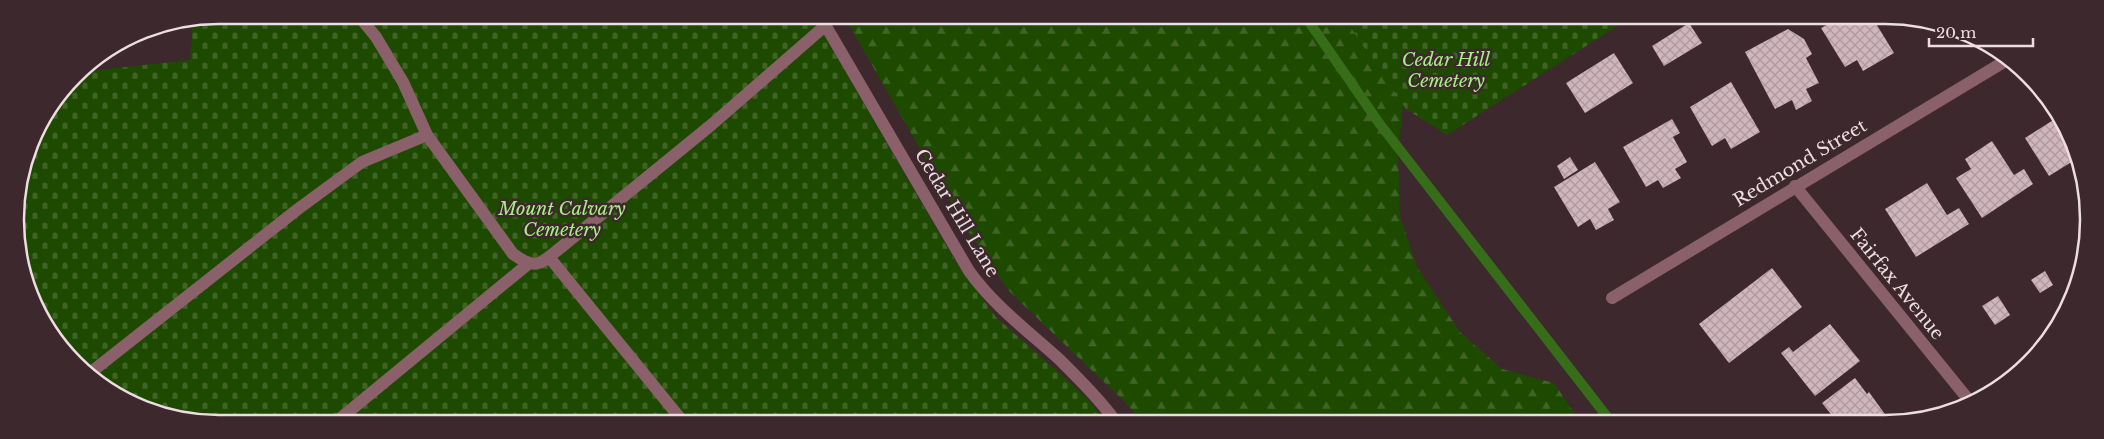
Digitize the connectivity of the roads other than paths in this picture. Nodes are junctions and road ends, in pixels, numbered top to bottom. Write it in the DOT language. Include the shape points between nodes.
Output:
graph roads {
  1 [pos="365,24"];
  2 [pos="819,24"];
  3 [pos="825,24"];
  4 [pos="2002,63"];
  5 [pos="427,135"];
  6 [pos="1795,186"];
  7 [pos="549,257"];
  8 [pos="528,264"];
  9 [pos="1612,298"];
  10 [pos="94,370"];
  11 [pos="1966,397"];
  12 [pos="345,415"];
  13 [pos="677,415"];
  14 [pos="1111,415"];
  1 -- 5 [label="street" via="404,82"];
  2 -- 7 [label="street" via="710,126"];
  3 -- 14 [label="street, Cedar Hill Lane" via="981,288 1060,361"];
  4 -- 6 [label="street, Redmond Street"];
  5 -- 8 [label="street" via="513,254"];
  5 -- 10 [label="street" via="362,162"];
  6 -- 9 [label="street, Redmond Street"];
  6 -- 11 [label="street, Fairfax Avenue"];
  7 -- 8 [label="street" via="541,263"];
  7 -- 13 [label="street"];
  8 -- 12 [label="street"];
}
